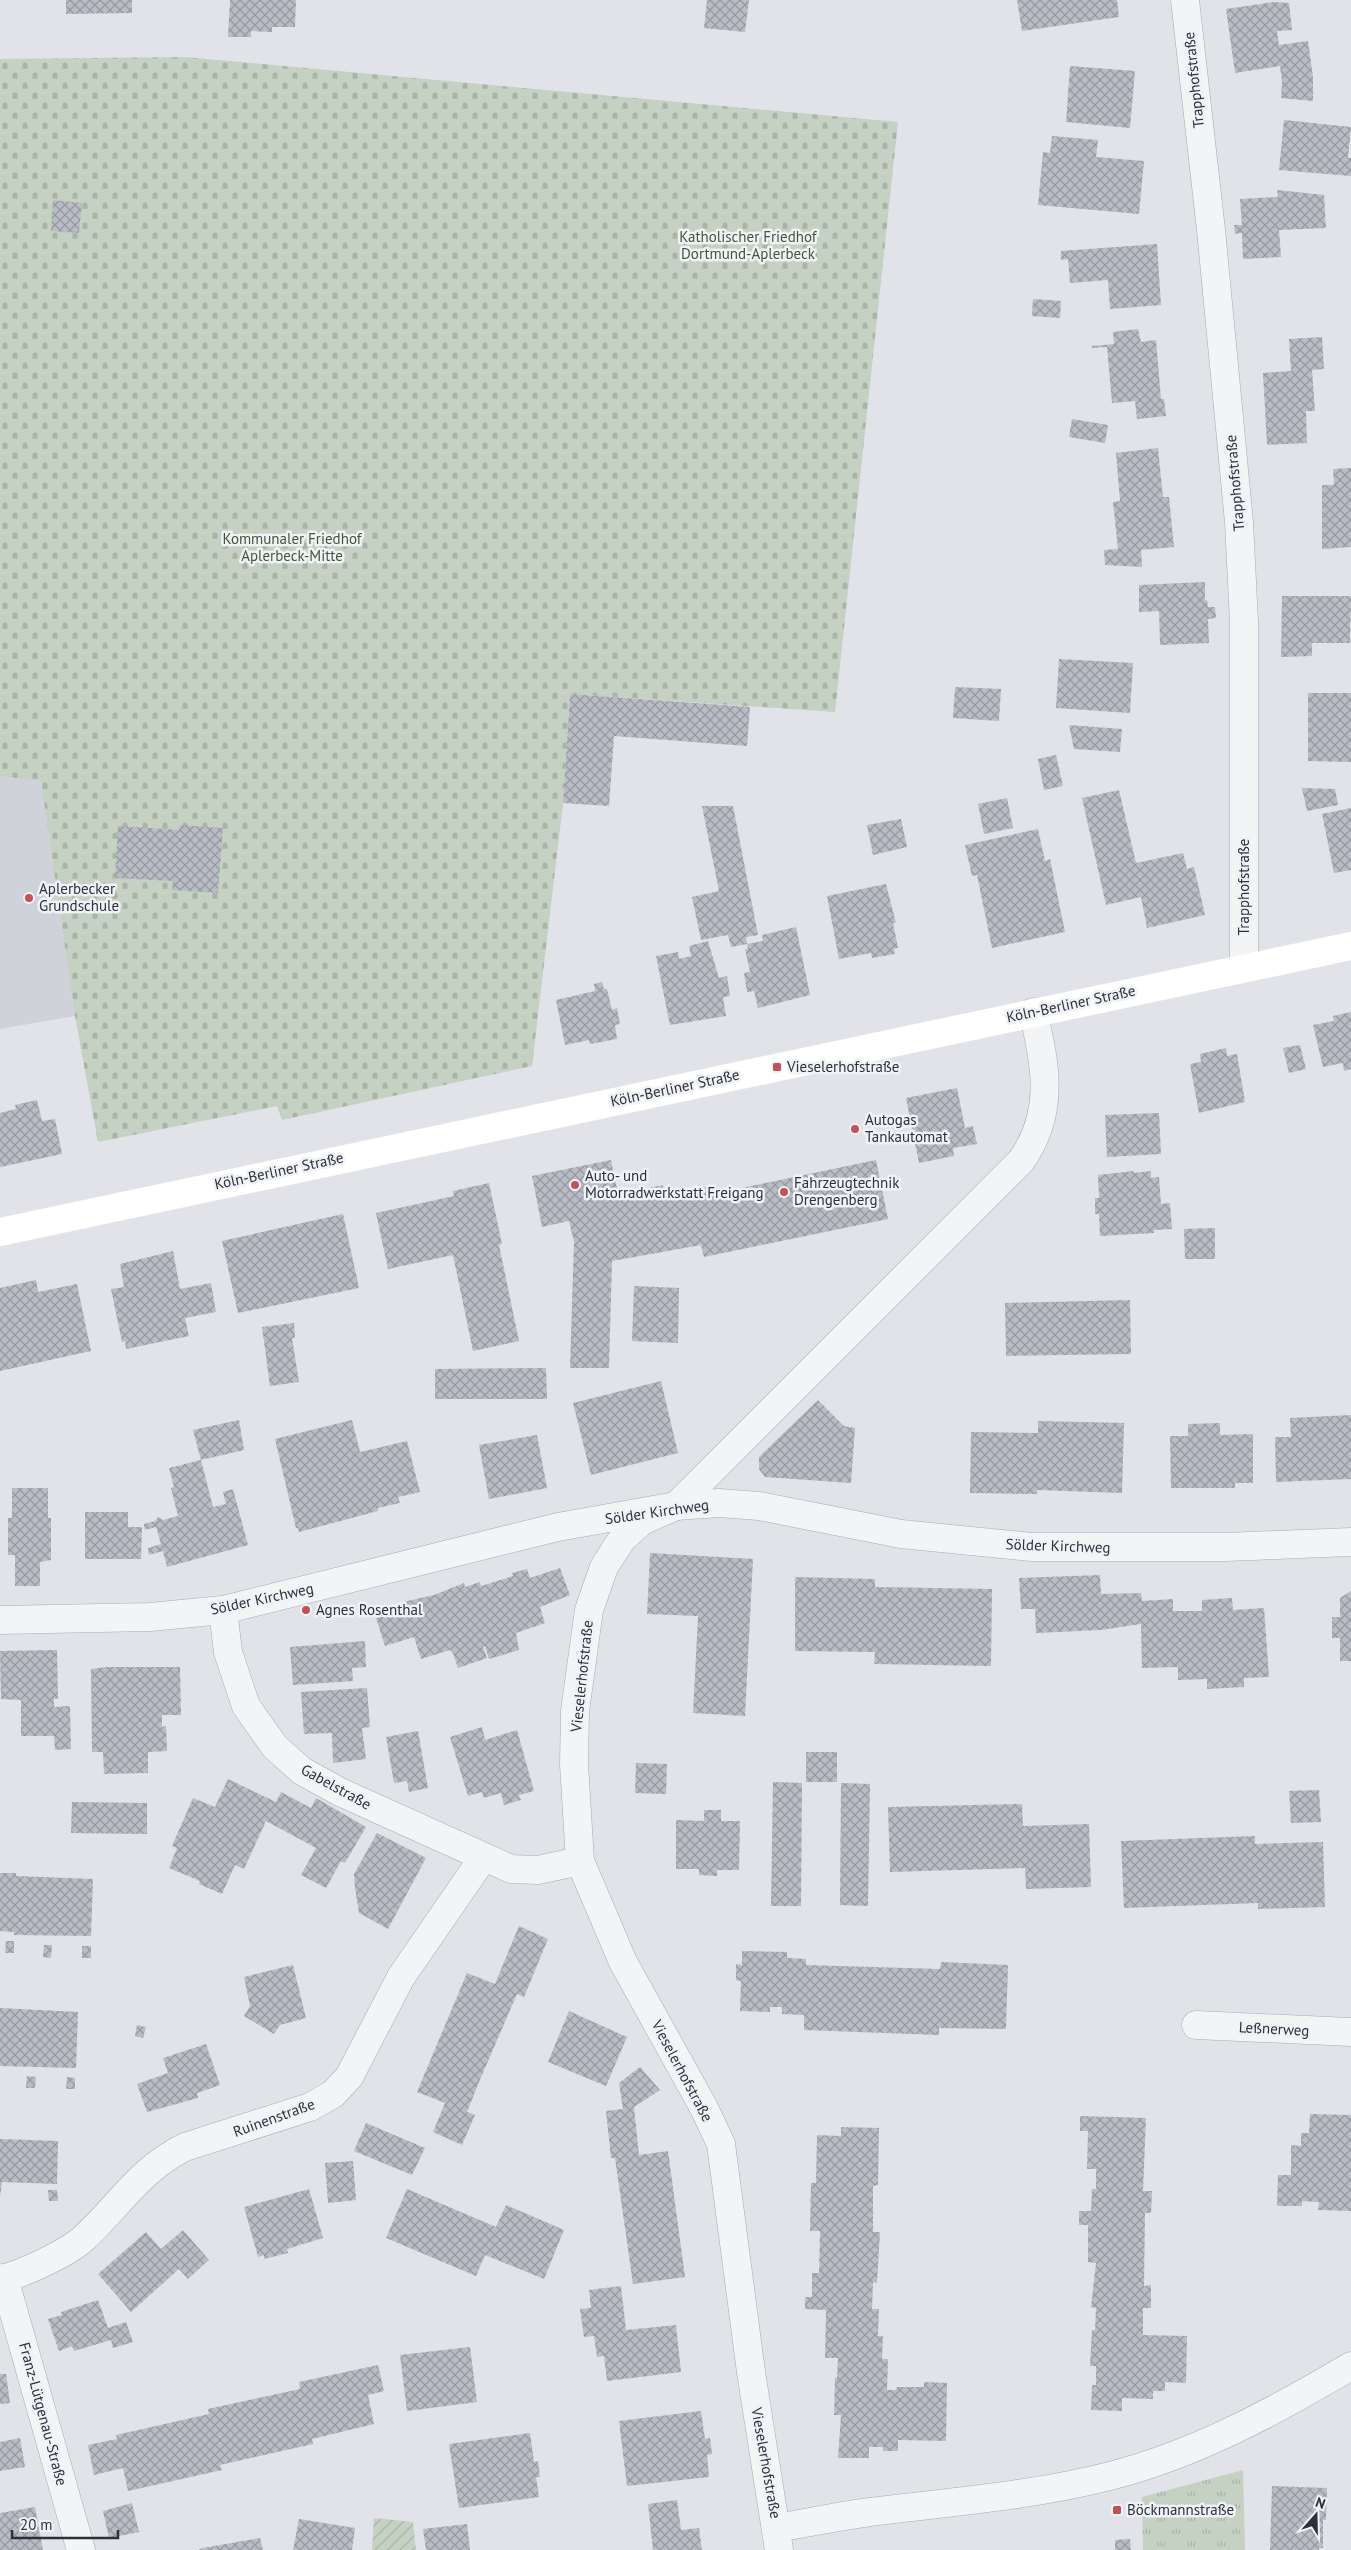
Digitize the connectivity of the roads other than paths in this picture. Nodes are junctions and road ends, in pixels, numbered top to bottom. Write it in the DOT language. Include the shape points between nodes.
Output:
graph roads {
  1 [pos="1185,0"];
  2 [pos="1351,946"];
  3 [pos="1244,968"];
  4 [pos="1033,1012"];
  5 [pos="0,1232"];
  6 [pos="676,1506"];
  7 [pos="1351,1542"];
  8 [pos="223,1610"];
  9 [pos="0,1620"];
  10 [pos="483,1858"];
  11 [pos="580,1861"];
  12 [pos="1196,2025"];
  13 [pos="1351,2032"];
  14 [pos="2,2279"];
  15 [pos="1351,2366"];
  16 [pos="778,2539"];
  17 [pos="81,2550"];
  1 -- 3 [label="street, Trapphofstraße" via="1239,522 1244,622"];
  2 -- 3 [label="main road, Köln-Berliner Straße"];
  3 -- 4 [label="main road, Köln-Berliner Straße"];
  4 -- 5 [label="main road, Köln-Berliner Straße"];
  4 -- 6 [label="street, Vieselerhofstraße" via="1042,1050 1045,1084 1043,1115 1032,1146 1021,1161"];
  6 -- 7 [label="street, Sölder Kirchweg" via="719,1503 759,1506 901,1534 1032,1547 1225,1547"];
  6 -- 8 [label="street, Sölder Kirchweg" via="558,1527"];
  6 -- 11 [label="street, Vieselerhofstraße" via="642,1522 622,1539 604,1567 589,1610 574,1711"];
  8 -- 9 [label="street, Sölder Kirchweg" via="150,1618"];
  8 -- 10 [label="street, Gabelstraße" via="228,1652 246,1706 276,1747 302,1771 340,1792"];
  10 -- 11 [label="street" via="511,1869 538,1870"];
  10 -- 14 [label="street, Ruinenstraße" via="401,1977 349,2077 332,2094 310,2107 166,2157 144,2174 82,2240 55,2257"];
  11 -- 16 [label="street, Vieselerhofstraße" via="623,1962 721,2144 751,2372"];
  12 -- 13 [label="street, Leßnerweg"];
  14 -- 17 [label="street, Franz-Lütgenau-Straße"];
  15 -- 16 [label="street" via="1266,2414 1193,2448 1110,2476 1032,2492 869,2512"];
}
